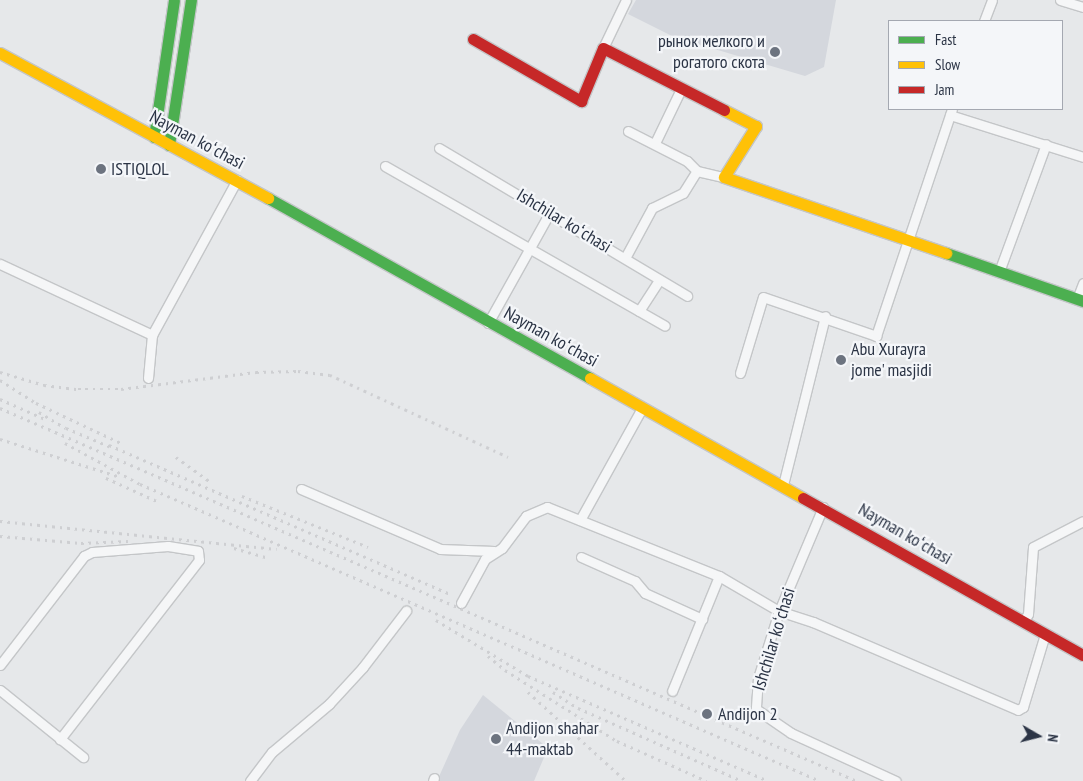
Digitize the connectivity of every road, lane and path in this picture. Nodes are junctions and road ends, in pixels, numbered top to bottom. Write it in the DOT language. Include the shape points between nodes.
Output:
graph roads {
  1 [pos="174,0"];
  2 [pos="190,0"];
  3 [pos="626,0"];
  4 [pos="992,0"];
  5 [pos="1060,0"];
  6 [pos="1083,7"];
  7 [pos="984,20"];
  8 [pos="473,39"];
  9 [pos="603,48"];
  10 [pos="0,53"];
  11 [pos="681,89"];
  12 [pos="951,112"];
  13 [pos="628,131"];
  14 [pos="154,137"];
  15 [pos="655,143"];
  16 [pos="1046,144"];
  17 [pos="169,145"];
  18 [pos="439,148"];
  19 [pos="1083,157"];
  20 [pos="385,166"];
  21 [pos="697,171"];
  22 [pos="724,177"];
  23 [pos="237,180"];
  24 [pos="550,212"];
  25 [pos="906,240"];
  26 [pos="529,249"];
  27 [pos="625,258"];
  28 [pos="0,264"];
  29 [pos="1000,269"];
  30 [pos="659,280"];
  31 [pos="1083,283"];
  32 [pos="687,296"];
  33 [pos="1080,300"];
  34 [pos="639,311"];
  35 [pos="825,316"];
  36 [pos="488,323"];
  37 [pos="665,326"];
  38 [pos="152,335"];
  39 [pos="740,373"];
  40 [pos="148,378"];
  41 [pos="642,408"];
  42 [pos="783,485"];
  43 [pos="301,489"];
  44 [pos="823,507"];
  45 [pos="580,520"];
  46 [pos="1083,520"];
  47 [pos="495,551"];
  48 [pos="581,557"];
  49 [pos="719,576"];
  50 [pos="461,602"];
  51 [pos="406,610"];
  52 [pos="779,611"];
  53 [pos="702,619"];
  54 [pos="1023,622"];
  55 [pos="1045,634"];
  56 [pos="1083,655"];
  57 [pos="0,664"];
  58 [pos="0,690"];
  59 [pos="672,691"];
  60 [pos="60,739"];
  61 [pos="83,757"];
  62 [pos="250,781"];
  63 [pos="896,781"];
  1 -- 14 [label="main road"];
  2 -- 17 [label="main road"];
  3 -- 9 [label="street"];
  4 -- 7 [label="street"];
  5 -- 6 [label="street"];
  8 -- 9 [label="main road" via="581,101"];
  9 -- 11 [label="main road"];
  10 -- 14 [label="main road, Nayman koʻchasi"];
  11 -- 15 [label="street"];
  11 -- 22 [label="main road" via="756,126"];
  12 -- 16 [label="street"];
  12 -- 25 [label="street"];
  13 -- 15 [label="street"];
  14 -- 17 [label="main road, Nayman koʻchasi"];
  15 -- 21 [label="street" via="687,161"];
  16 -- 19 [label="street"];
  16 -- 29 [label="street"];
  17 -- 23 [label="main road, Nayman koʻchasi"];
  18 -- 24 [label="street, Ishchilar koʻchasi"];
  20 -- 26 [label="street"];
  21 -- 22 [label="street"];
  21 -- 27 [label="street" via="683,193 652,208"];
  22 -- 25 [label="main road"];
  23 -- 36 [label="main road, Nayman koʻchasi"];
  23 -- 38 [label="street"];
  24 -- 26 [label="street"];
  24 -- 27 [label="street, Ishchilar koʻchasi"];
  25 -- 33 [label="main road"];
  25 -- 35 [label="street" via="876,336"];
  26 -- 34 [label="street"];
  26 -- 36 [label="street"];
  27 -- 30 [label="street, Ishchilar koʻchasi"];
  28 -- 38 [label="street"];
  30 -- 32 [label="street, Ishchilar koʻchasi"];
  30 -- 34 [label="street"];
  31 -- 33 [label="street"];
  34 -- 37 [label="street"];
  35 -- 39 [label="street" via="763,297"];
  35 -- 42 [label="street"];
  36 -- 41 [label="main road, Nayman koʻchasi"];
  38 -- 40 [label="street"];
  41 -- 42 [label="main road, Nayman koʻchasi"];
  41 -- 45 [label="street"];
  42 -- 44 [label="main road, Nayman koʻchasi"];
  43 -- 47 [label="street" via="440,549"];
  44 -- 52 [label="street, Ishchilar koʻchasi"];
  44 -- 54 [label="main road, Nayman koʻchasi"];
  45 -- 47 [label="street" via="547,508 526,516 502,548"];
  45 -- 49 [label="street"];
  46 -- 54 [label="street" via="1033,547 1028,614"];
  47 -- 50 [label="street" via="478,566"];
  48 -- 53 [label="street" via="635,581 645,593"];
  49 -- 52 [label="street"];
  49 -- 53 [label="street"];
  51 -- 62 [label="street" via="363,667 329,704 272,752"];
  52 -- 55 [label="street" via="813,622 1018,710 1023,708"];
  52 -- 63 [label="street, Ishchilar koʻchasi" via="758,678 756,709 791,733"];
  53 -- 59 [label="street"];
  54 -- 55 [label="main road, Nayman koʻchasi"];
  55 -- 56 [label="main road, Nayman koʻchasi"];
  57 -- 60 [label="street" via="84,556 92,552 168,546 198,551 199,560"];
  58 -- 60 [label="street"];
  60 -- 61 [label="street"];
}
